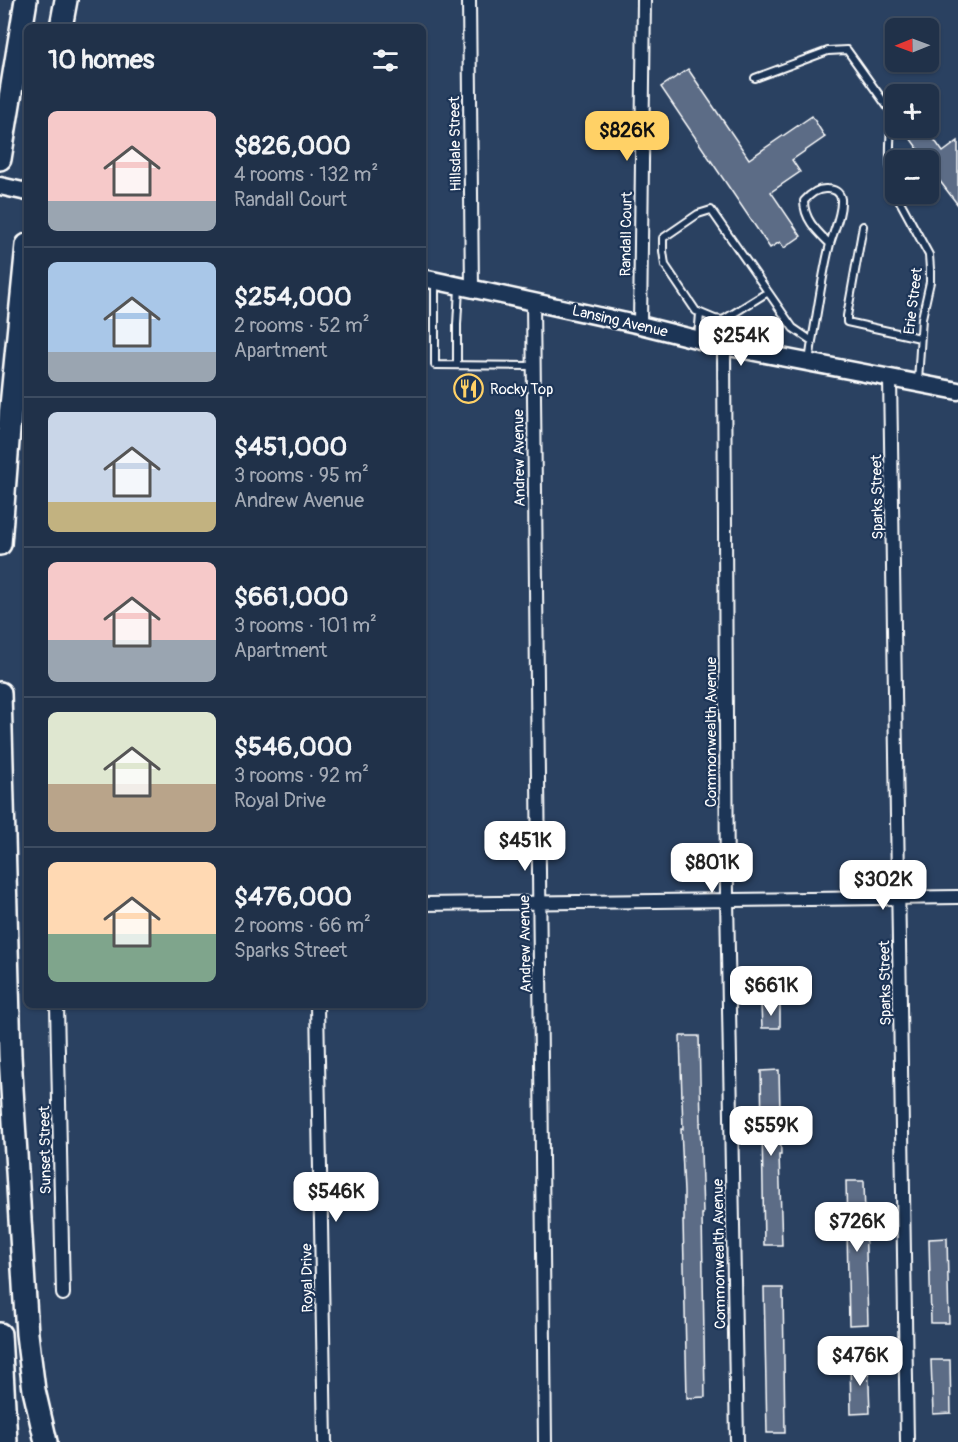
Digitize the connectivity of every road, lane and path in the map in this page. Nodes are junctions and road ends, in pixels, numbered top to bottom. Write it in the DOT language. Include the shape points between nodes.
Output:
graph roads {
  1 [pos="26,0"];
  2 [pos="66,0"];
  3 [pos="469,0"];
  4 [pos="644,0"];
  5 [pos="62,24"];
  6 [pos="755,78"];
  7 [pos="891,150"];
  8 [pos="0,159"];
  9 [pos="0,186"];
  10 [pos="24,191"];
  11 [pos="902,204"];
  12 [pos="863,226"];
  13 [pos="830,244"];
  14 [pos="24,275"];
  15 [pos="429,279"];
  16 [pos="465,287"];
  17 [pos="768,292"];
  18 [pos="532,302"];
  19 [pos="700,313"];
  20 [pos="640,325"];
  21 [pos="920,338"];
  22 [pos="698,340"];
  23 [pos="812,341"];
  24 [pos="724,346"];
  25 [pos="809,363"];
  26 [pos="457,365"];
  27 [pos="533,366"];
  28 [pos="890,379"];
  29 [pos="918,384"];
  30 [pos="958,391"];
  31 [pos="0,544"];
  32 [pos="0,693"];
  33 [pos="898,897"];
  34 [pos="958,897"];
  35 [pos="727,899"];
  36 [pos="540,902"];
  37 [pos="426,903"];
  38 [pos="57,1008"];
  39 [pos="317,1008"];
  40 [pos="63,1294"];
  41 [pos="0,1334"];
  42 [pos="6,1442"];
  43 [pos="46,1442"];
  44 [pos="325,1442"];
  45 [pos="545,1442"];
  46 [pos="737,1442"];
  47 [pos="907,1442"];
  1 -- 8 [label="highway"];
  2 -- 5 [label="highway"];
  3 -- 16 [label="street, Hillsdale Street"];
  4 -- 20 [label="street, Randall Court"];
  6 -- 7 [label="lane, Erie Street" via="828,51 847,50 892,113"];
  9 -- 10 [label="main road"];
  11 -- 21 [label="lane, Erie Street" via="929,255 930,282"];
  12 -- 21 [label="lane" via="847,322"];
  13 -- 13 [label="lane" via="804,210 804,201 822,189 837,191 841,197"];
  13 -- 23 [label="lane"];
  14 -- 31 [label="highway"];
  15 -- 16 [label="main road, Lansing Avenue"];
  15 -- 26 [label="lane" via="435,365"];
  16 -- 18 [label="main road, Lansing Avenue"];
  16 -- 26 [label="lane" via="457,325"];
  17 -- 19 [label="lane" via="723,320"];
  17 -- 19 [label="lane" via="711,210 698,214 663,238 663,251 665,265"];
  17 -- 23 [label="lane" via="794,328"];
  18 -- 20 [label="main road, Lansing Avenue"];
  18 -- 27 [label="street, Andrew Avenue"];
  19 -- 22 [label="lane"];
  20 -- 22 [label="main road, Lansing Avenue"];
  21 -- 29 [label="lane, Erie Street"];
  22 -- 24 [label="main road, Lansing Avenue"];
  23 -- 25 [label="lane"];
  24 -- 25 [label="main road, Lansing Avenue"];
  24 -- 35 [label="street, Commonwealth Avenue"];
  25 -- 28 [label="main road, Lansing Avenue"];
  26 -- 27 [label="lane"];
  27 -- 36 [label="street, Andrew Avenue"];
  28 -- 29 [label="main road, Lansing Avenue"];
  28 -- 33 [label="street, Sparks Street"];
  29 -- 30 [label="main road, Lansing Avenue"];
  32 -- 43 [label="highway" via="10,1056 27,1334"];
  33 -- 34 [label="street"];
  33 -- 35 [label="street"];
  33 -- 47 [label="street, Sparks Street"];
  35 -- 36 [label="street"];
  35 -- 46 [label="street, Commonwealth Avenue"];
  36 -- 37 [label="street"];
  36 -- 45 [label="street, Andrew Avenue"];
  38 -- 40 [label="street, Sunset Street"];
  39 -- 44 [label="street, Royal Drive"];
  41 -- 42 [label="highway"];
}
